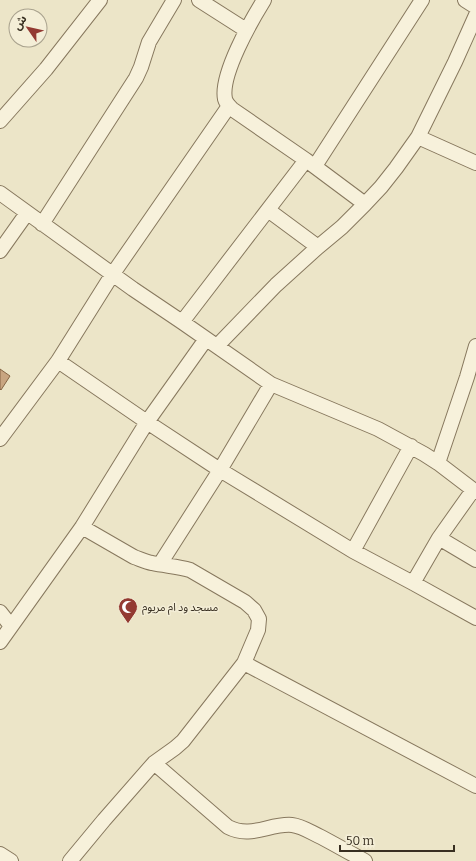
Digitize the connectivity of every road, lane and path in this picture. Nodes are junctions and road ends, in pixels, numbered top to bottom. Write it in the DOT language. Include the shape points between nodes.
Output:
graph roads {
  1 [pos="100,0"];
  2 [pos="174,0"];
  3 [pos="199,0"];
  4 [pos="264,0"];
  5 [pos="422,0"];
  6 [pos="465,0"];
  7 [pos="476,7"];
  8 [pos="476,16"];
  9 [pos="246,30"];
  10 [pos="229,106"];
  11 [pos="0,121"];
  12 [pos="418,137"];
  13 [pos="311,163"];
  14 [pos="476,163"];
  15 [pos="0,193"];
  16 [pos="365,204"];
  17 [pos="268,210"];
  18 [pos="27,213"];
  19 [pos="42,224"];
  20 [pos="318,247"];
  21 [pos="0,251"];
  22 [pos="112,275"];
  23 [pos="182,322"];
  24 [pos="212,343"];
  25 [pos="476,346"];
  26 [pos="58,361"];
  27 [pos="271,384"];
  28 [pos="147,422"];
  29 [pos="0,439"];
  30 [pos="411,446"];
  31 [pos="438,463"];
  32 [pos="220,470"];
  33 [pos="474,491"];
  34 [pos="82,527"];
  35 [pos="439,538"];
  36 [pos="353,551"];
  37 [pos="476,560"];
  38 [pos="160,564"];
  39 [pos="413,583"];
  40 [pos="0,612"];
  41 [pos="476,618"];
  42 [pos="11,626"];
  43 [pos="0,642"];
  44 [pos="244,663"];
  45 [pos="154,763"];
  46 [pos="476,786"];
  47 [pos="0,854"];
  48 [pos="11,861"];
  49 [pos="70,861"];
  50 [pos="365,861"];
  1 -- 11 [label="street" via="46,69"];
  2 -- 19 [label="street" via="149,42 136,78"];
  3 -- 9 [label="street"];
  4 -- 9 [label="street"];
  5 -- 13 [label="street"];
  6 -- 7 [label="street"];
  8 -- 12 [label="street"];
  9 -- 10 [label="street" via="225,85 224,98"];
  10 -- 13 [label="street"];
  10 -- 22 [label="street"];
  12 -- 14 [label="street"];
  12 -- 16 [label="street" via="381,187"];
  13 -- 16 [label="street"];
  13 -- 17 [label="street"];
  15 -- 18 [label="street"];
  16 -- 20 [label="street"];
  17 -- 20 [label="street"];
  17 -- 23 [label="street"];
  18 -- 19 [label="street"];
  18 -- 21 [label="street"];
  19 -- 22 [label="street"];
  20 -- 24 [label="street"];
  22 -- 23 [label="street"];
  22 -- 26 [label="street"];
  23 -- 24 [label="street"];
  24 -- 27 [label="street"];
  24 -- 28 [label="street"];
  25 -- 31 [label="street"];
  26 -- 28 [label="street"];
  26 -- 29 [label="street"];
  27 -- 30 [label="street" via="378,429"];
  27 -- 32 [label="street"];
  28 -- 32 [label="street"];
  28 -- 34 [label="street"];
  30 -- 31 [label="street"];
  30 -- 36 [label="street"];
  31 -- 33 [label="street"];
  32 -- 36 [label="street"];
  32 -- 38 [label="street"];
  33 -- 35 [label="street"];
  34 -- 38 [label="street" via="134,556"];
  34 -- 42 [label="street"];
  35 -- 37 [label="street"];
  35 -- 39 [label="street"];
  36 -- 39 [label="street"];
  38 -- 44 [label="street" via="190,570 245,602 254,610 259,619 258,630"];
  39 -- 41 [label="street"];
  40 -- 42 [label="street"];
  42 -- 43 [label="street"];
  44 -- 45 [label="street" via="182,741"];
  44 -- 46 [label="street"];
  45 -- 49 [label="street"];
  45 -- 50 [label="street" via="234,831 251,832 293,825 306,829"];
  47 -- 48 [label="street"];
}
